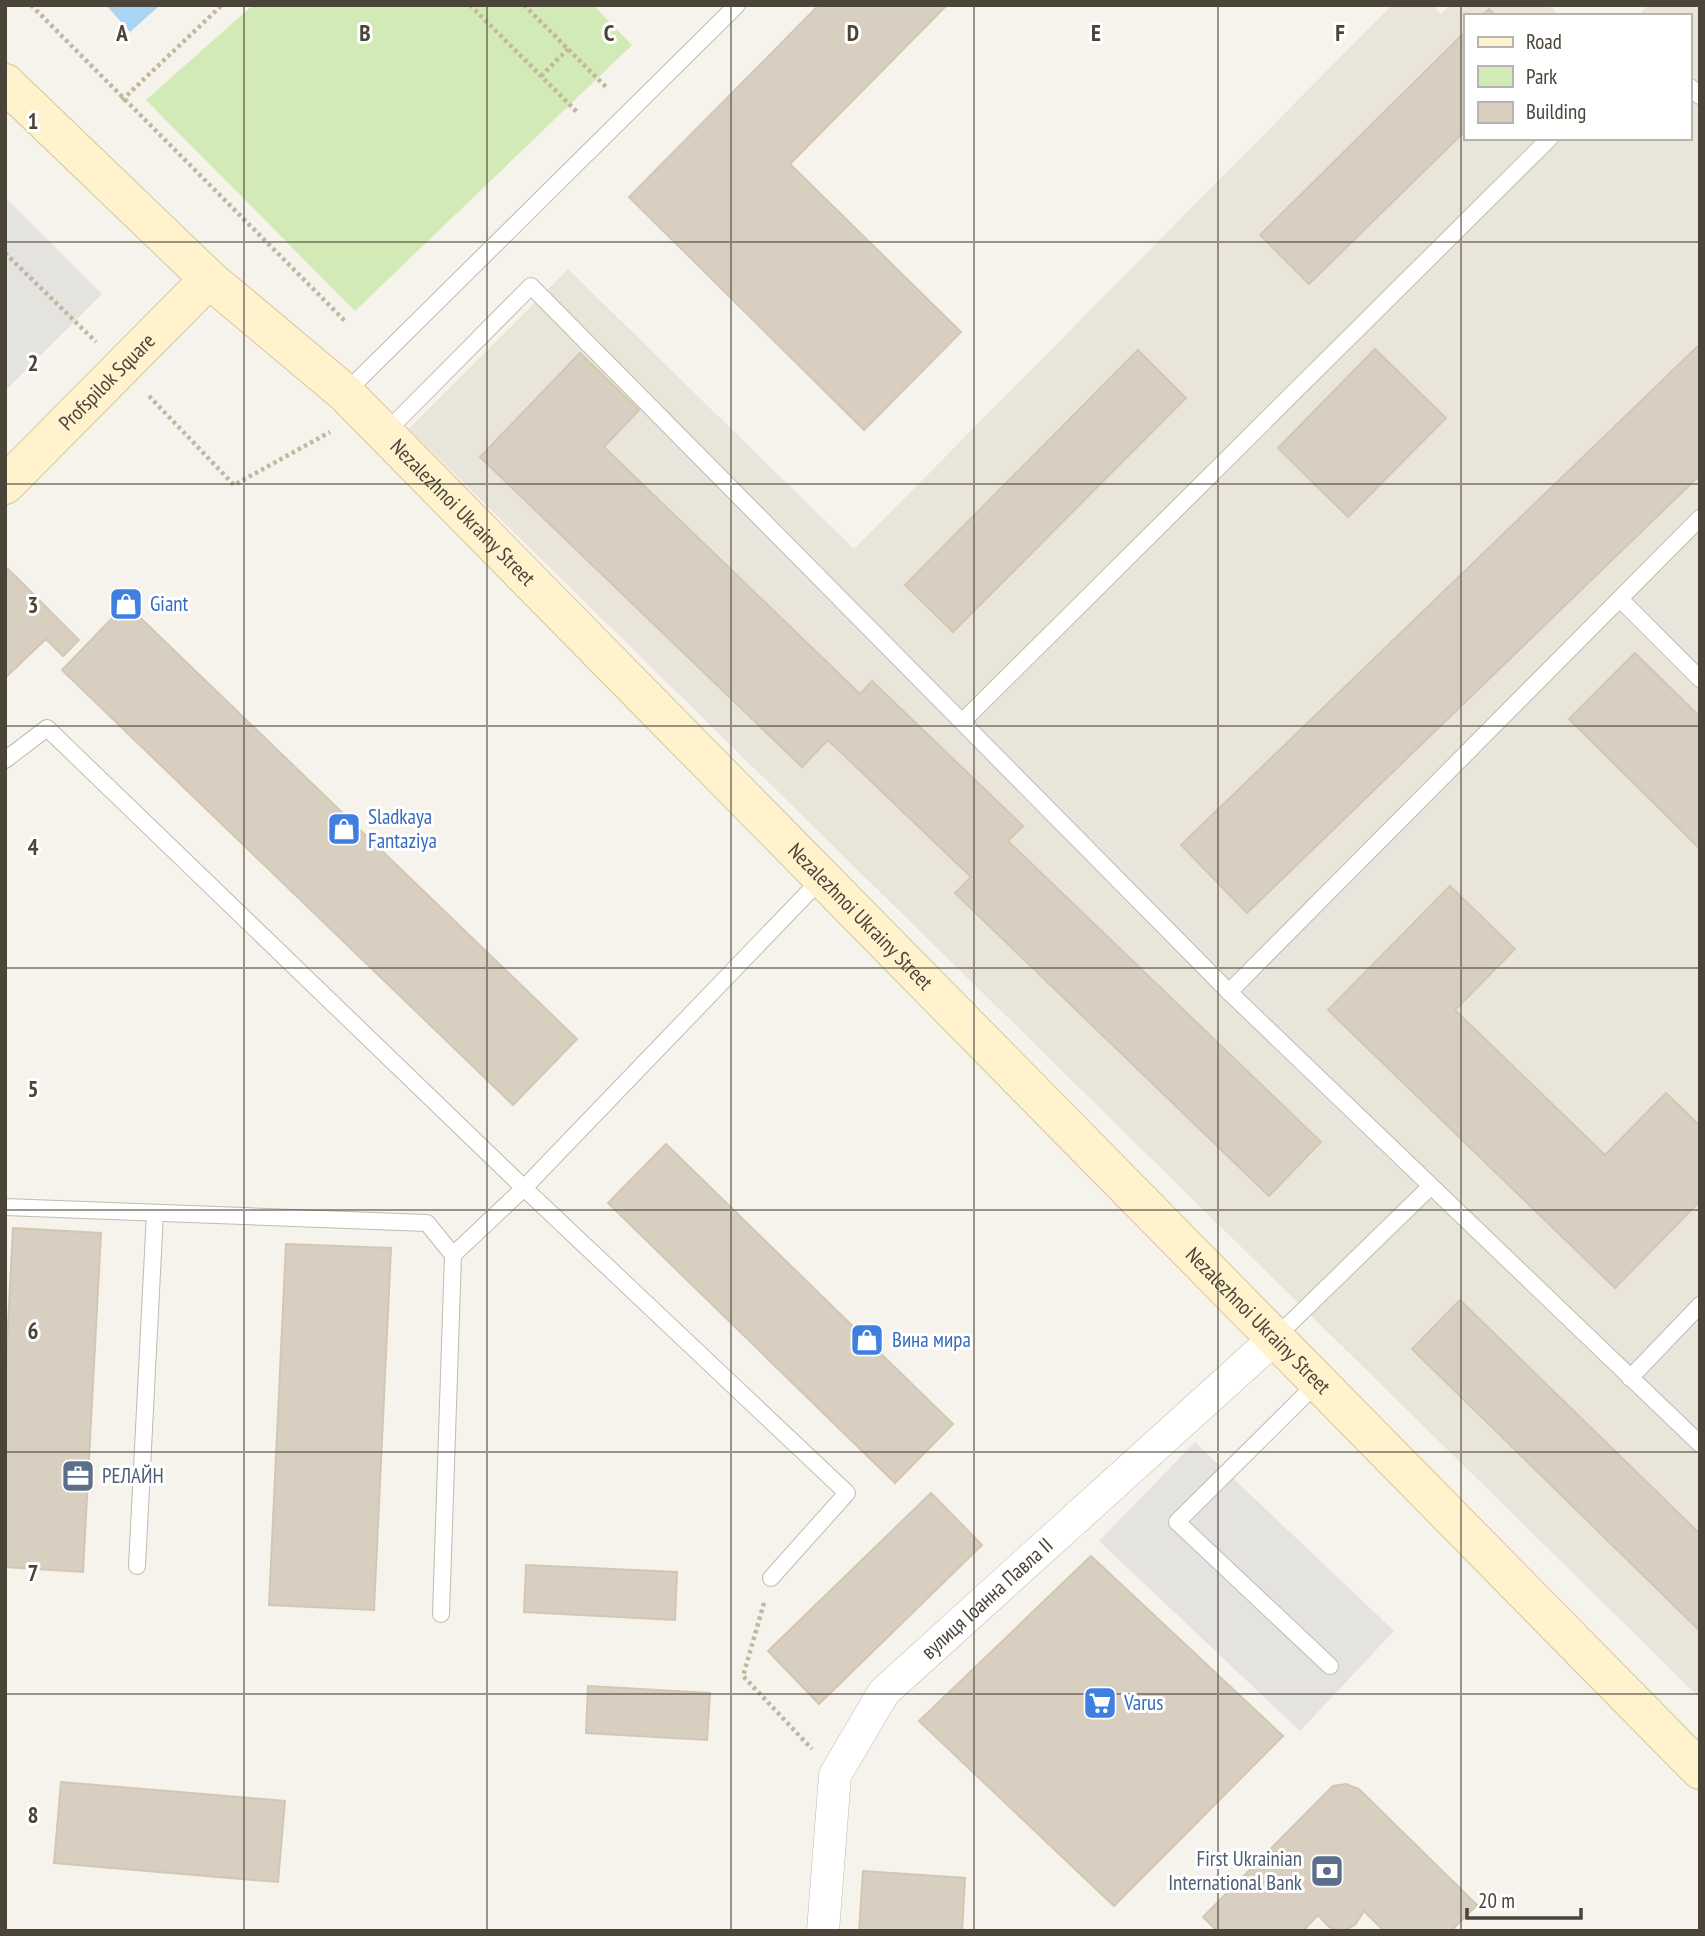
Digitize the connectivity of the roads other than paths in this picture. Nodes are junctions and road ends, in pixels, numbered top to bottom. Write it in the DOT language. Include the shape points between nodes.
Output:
graph roads {
  1 [pos="737,5"];
  2 [pos="5,83"];
  3 [pos="1548,140"];
  4 [pos="209,279"];
  5 [pos="345,393"];
  6 [pos="384,433"];
  7 [pos="5,485"];
  8 [pos="1700,518"];
  9 [pos="1620,599"];
  10 [pos="1700,679"];
  11 [pos="963,721"];
  12 [pos="5,760"];
  13 [pos="823,877"];
  14 [pos="1229,992"];
  15 [pos="1430,1187"];
  16 [pos="524,1188"];
  17 [pos="5,1207"];
  18 [pos="155,1213"];
  19 [pos="453,1255"];
  20 [pos="1700,1305"];
  21 [pos="1276,1337"];
  22 [pos="1630,1378"];
  23 [pos="1319,1381"];
  24 [pos="1700,1444"];
  25 [pos="137,1566"];
  26 [pos="771,1578"];
  27 [pos="441,1614"];
  28 [pos="1329,1666"];
  29 [pos="1700,1770"];
  30 [pos="823,1931"];
  1 -- 5 [label="lane"];
  2 -- 4 [label="street, Nezalezhnoi Ukrainy Street"];
  3 -- 11 [label="lane"];
  4 -- 5 [label="street, Nezalezhnoi Ukrainy Street"];
  4 -- 7 [label="street, Profspilok Square"];
  5 -- 6 [label="street, Nezalezhnoi Ukrainy Street"];
  6 -- 11 [label="lane" via="531,286"];
  6 -- 13 [label="street, Nezalezhnoi Ukrainy Street"];
  8 -- 9 [label="lane"];
  9 -- 10 [label="lane"];
  9 -- 14 [label="lane"];
  11 -- 14 [label="lane"];
  12 -- 16 [label="lane" via="47,728"];
  13 -- 16 [label="lane"];
  13 -- 21 [label="street, Nezalezhnoi Ukrainy Street"];
  14 -- 15 [label="lane"];
  15 -- 21 [label="lane"];
  15 -- 22 [label="lane"];
  16 -- 19 [label="lane"];
  16 -- 26 [label="lane" via="848,1493"];
  17 -- 18 [label="lane"];
  18 -- 19 [label="lane" via="427,1223"];
  18 -- 25 [label="lane"];
  19 -- 27 [label="lane"];
  20 -- 22 [label="lane"];
  21 -- 23 [label="street, Nezalezhnoi Ukrainy Street"];
  21 -- 30 [label="street, вулиця Іоанна Павла ІІ" via="884,1692 835,1775"];
  22 -- 24 [label="lane"];
  23 -- 28 [label="lane" via="1177,1522"];
  23 -- 29 [label="street, Nezalezhnoi Ukrainy Street"];
}
